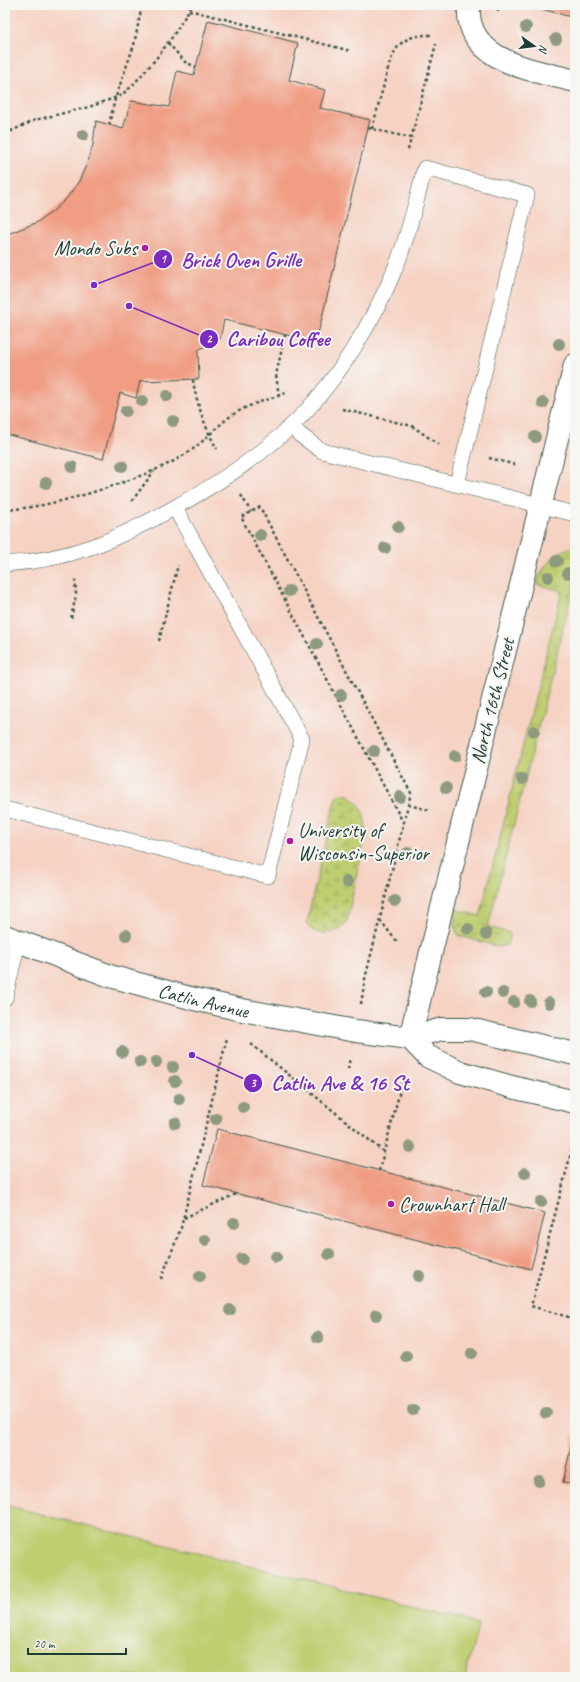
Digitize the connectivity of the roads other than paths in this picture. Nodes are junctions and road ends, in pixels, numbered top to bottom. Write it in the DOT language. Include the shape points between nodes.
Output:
graph roads {
  1 [pos="469,5"];
  2 [pos="575,81"];
  3 [pos="575,366"];
  4 [pos="292,426"];
  5 [pos="456,484"];
  6 [pos="540,505"];
  7 [pos="175,508"];
  8 [pos="575,514"];
  9 [pos="5,564"];
  10 [pos="5,809"];
  11 [pos="12,939"];
  12 [pos="5,998"];
  13 [pos="410,1038"];
  14 [pos="575,1054"];
  15 [pos="575,1102"];
  1 -- 2 [label="street" via="468,18 473,31 495,56"];
  3 -- 6 [label="street, North 16th Street"];
  4 -- 5 [label="lane" via="322,451"];
  4 -- 5 [label="lane" via="314,402 358,342 380,301 404,246 425,168 527,194"];
  4 -- 7 [label="lane" via="230,474"];
  5 -- 6 [label="lane"];
  6 -- 8 [label="lane"];
  6 -- 13 [label="street, North 16th Street"];
  7 -- 9 [label="lane" via="128,533 91,547 48,559"];
  7 -- 10 [label="lane" via="302,739 268,876"];
  11 -- 12 [label="lane"];
  11 -- 13 [label="street, Catlin Avenue" via="110,976 190,998 356,1031"];
  13 -- 14 [label="street, Catlin Avenue" via="442,1029 470,1030"];
  13 -- 15 [label="street" via="427,1056 460,1072"];
}
